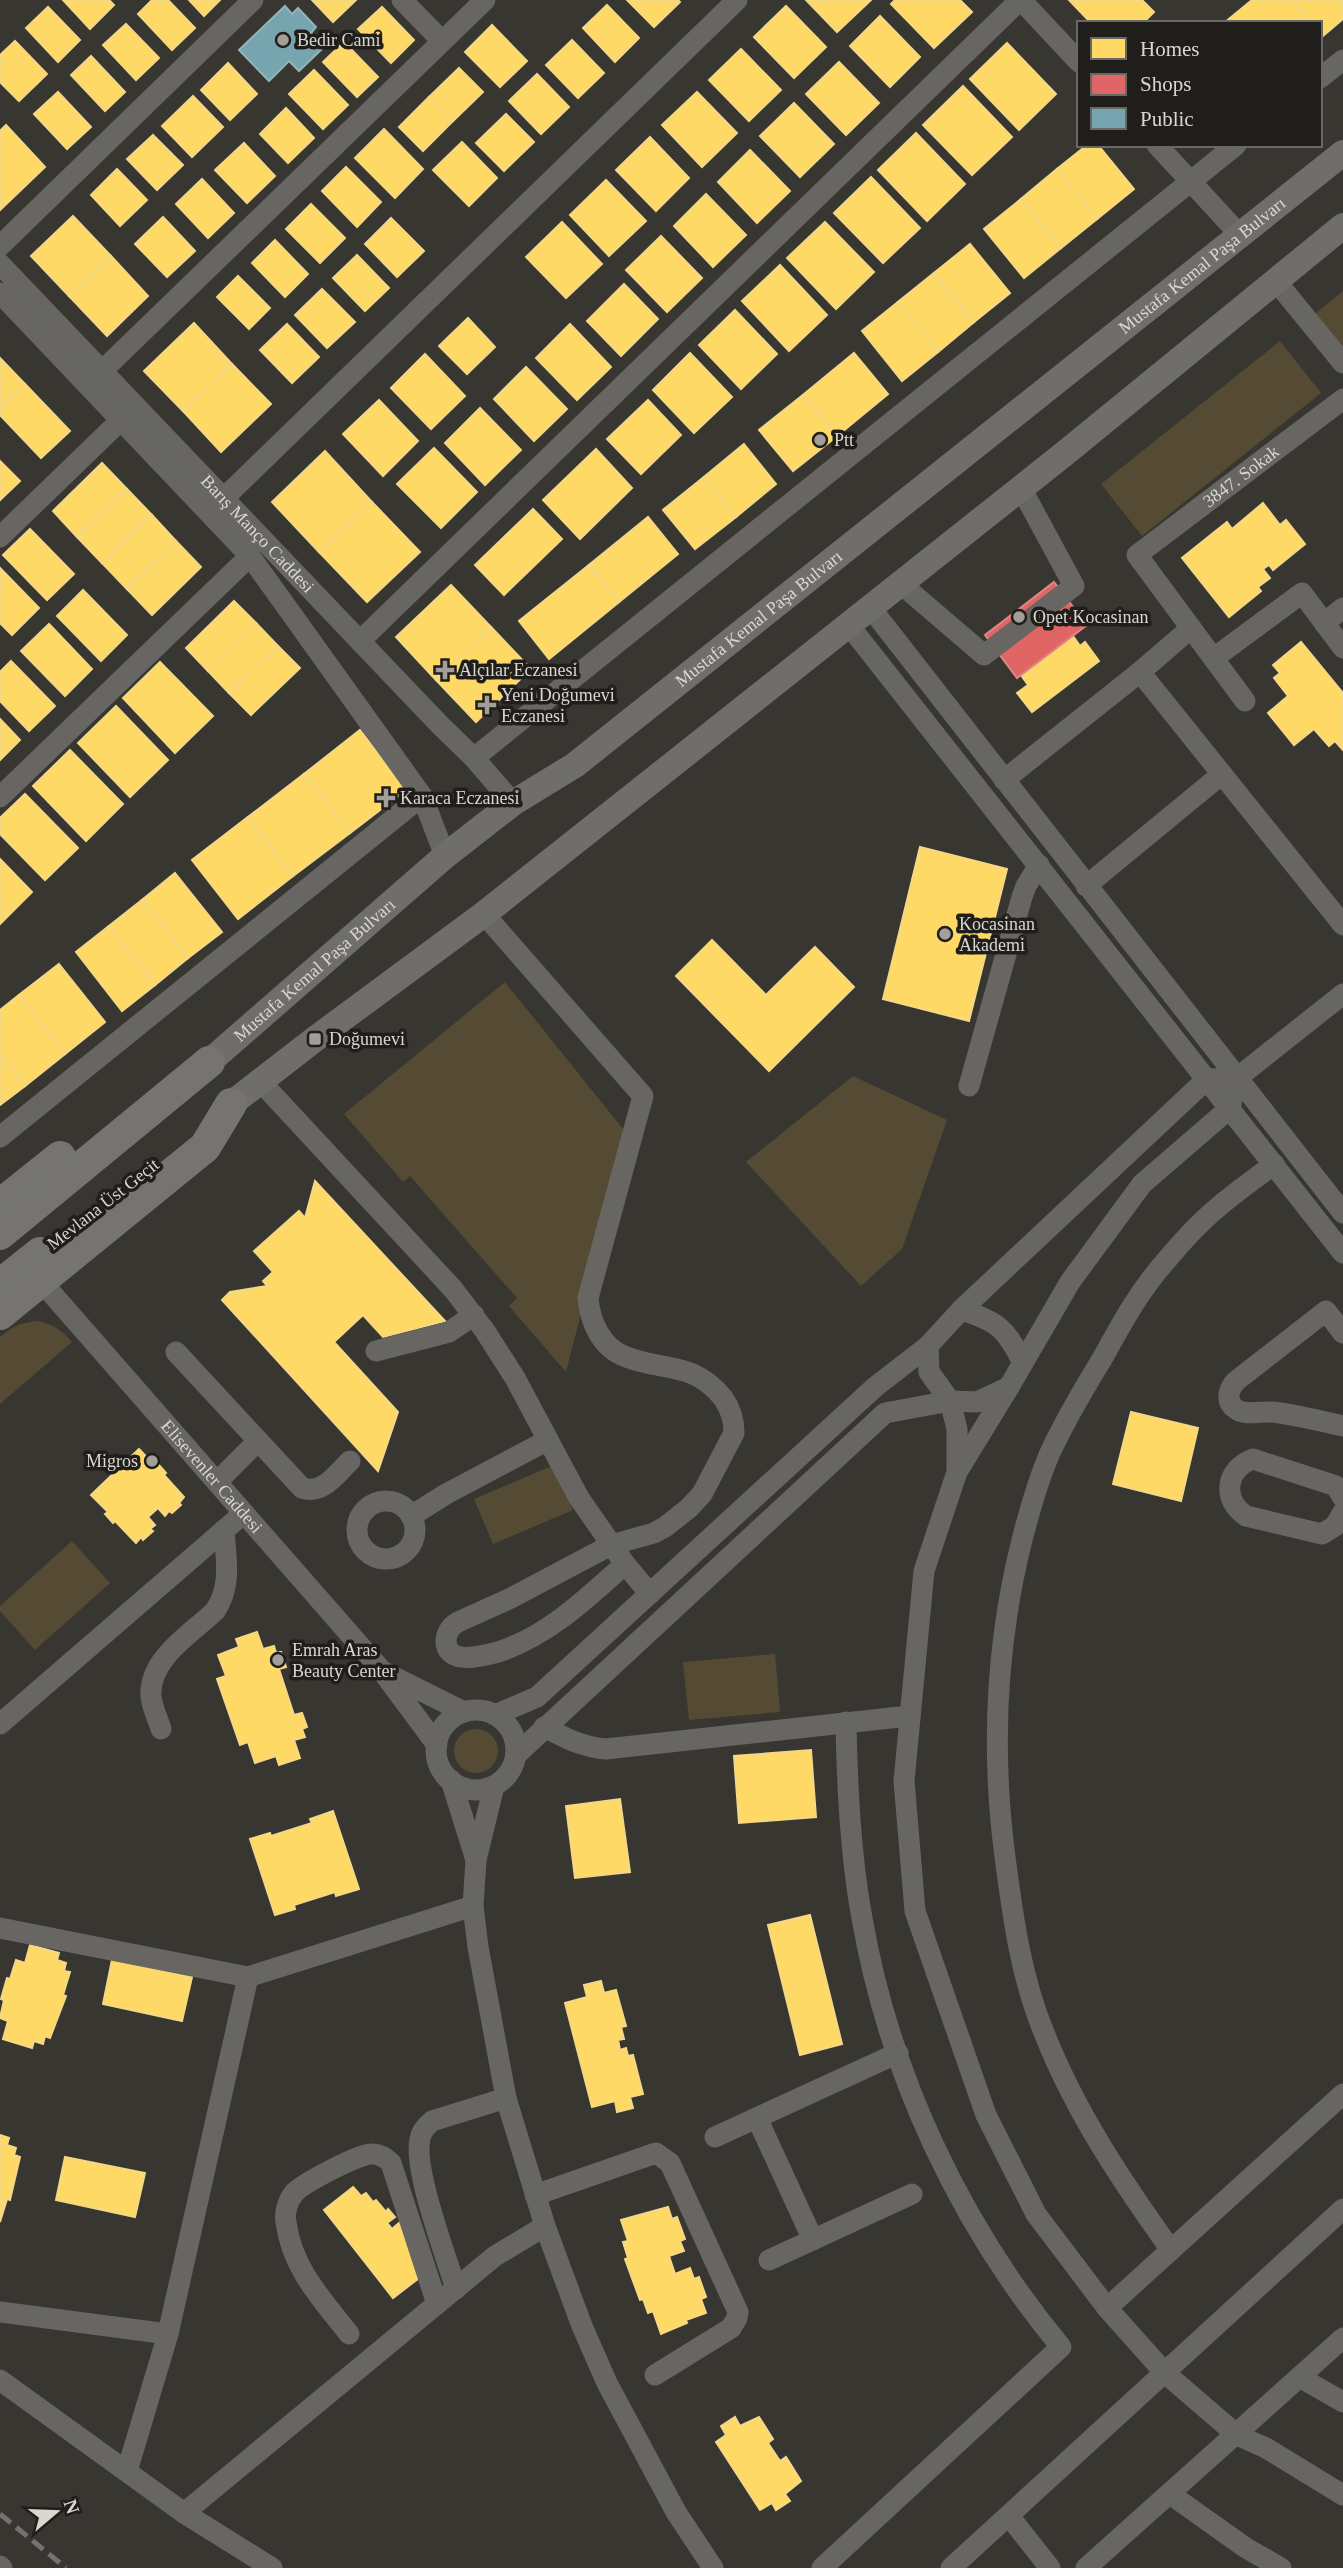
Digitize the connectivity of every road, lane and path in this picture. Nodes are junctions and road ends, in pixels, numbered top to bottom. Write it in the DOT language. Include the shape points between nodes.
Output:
graph roads {
  1 [pos="253,0"];
  2 [pos="402,0"];
  3 [pos="485,0"];
  4 [pos="737,0"];
  5 [pos="1020,0"];
  6 [pos="442,41"];
  7 [pos="1077,60"];
  8 [pos="1343,60"];
  9 [pos="1322,76"];
  10 [pos="1159,147"];
  11 [pos="1234,147"];
  12 [pos="1343,153"];
  13 [pos="1191,182"];
  14 [pos="1343,226"];
  15 [pos="1240,235"];
  16 [pos="0,246"];
  17 [pos="0,264"];
  18 [pos="1275,280"];
  19 [pos="0,293"];
  20 [pos="1343,363"];
  21 [pos="102,371"];
  22 [pos="1343,399"];
  23 [pos="121,420"];
  24 [pos="1021,488"];
  25 [pos="223,498"];
  26 [pos="0,537"];
  27 [pos="250,556"];
  28 [pos="900,583"];
  29 [pos="870,607"];
  30 [pos="1343,608"];
  31 [pos="1324,623"];
  32 [pos="848,624"];
  33 [pos="1191,628"];
  34 [pos="360,641"];
  35 [pos="1343,648"];
  36 [pos="1214,658"];
  37 [pos="1140,672"];
  38 [pos="1245,701"];
  39 [pos="474,758"];
  40 [pos="1222,774"];
  41 [pos="1004,780"];
  42 [pos="422,796"];
  43 [pos="0,797"];
  44 [pos="513,803"];
  45 [pos="445,856"];
  46 [pos="1039,865"];
  47 [pos="1086,886"];
  48 [pos="484,914"];
  49 [pos="1343,925"];
  50 [pos="1343,994"];
  51 [pos="209,1062"];
  52 [pos="1237,1078"];
  53 [pos="1208,1079"];
  54 [pos="260,1081"];
  55 [pos="969,1086"];
  56 [pos="231,1104"];
  57 [pos="1230,1108"];
  58 [pos="0,1138"];
  59 [pos="1274,1164"];
  60 [pos="0,1205"];
  61 [pos="1343,1213"];
  62 [pos="0,1234"];
  63 [pos="1343,1253"];
  64 [pos="40,1280"];
  65 [pos="0,1284"];
  66 [pos="961,1310"];
  67 [pos="0,1314"];
  68 [pos="474,1315"];
  69 [pos="1343,1334"];
  70 [pos="928,1346"];
  71 [pos="176,1352"];
  72 [pos="376,1352"];
  73 [pos="1023,1363"];
  74 [pos="1009,1387"];
  75 [pos="950,1401"];
  76 [pos="1343,1426"];
  77 [pos="548,1440"];
  78 [pos="258,1441"];
  79 [pos="350,1461"];
  80 [pos="957,1472"];
  81 [pos="217,1482"];
  82 [pos="1343,1499"];
  83 [pos="244,1513"];
  84 [pos="411,1516"];
  85 [pos="1340,1524"];
  86 [pos="224,1530"];
  87 [pos="611,1545"];
  88 [pos="625,1564"];
  89 [pos="650,1594"];
  90 [pos="382,1671"];
  91 [pos="464,1712"];
  92 [pos="495,1715"];
  93 [pos="909,1716"];
  94 [pos="846,1722"];
  95 [pos="0,1724"];
  96 [pos="544,1727"];
  97 [pos="161,1729"];
  98 [pos="437,1745"];
  99 [pos="516,1755"];
  100 [pos="451,1780"];
  101 [pos="494,1786"];
  102 [pos="476,1860"];
  103 [pos="473,1906"];
  104 [pos="0,1928"];
  105 [pos="248,1978"];
  106 [pos="898,2053"];
  107 [pos="1343,2094"];
  108 [pos="506,2098"];
  109 [pos="757,2118"];
  110 [pos="715,2137"];
  111 [pos="912,2194"];
  112 [pos="535,2195"];
  113 [pos="1343,2209"];
  114 [pos="544,2226"];
  115 [pos="813,2240"];
  116 [pos="1171,2250"];
  117 [pos="769,2260"];
  118 [pos="456,2289"];
  119 [pos="437,2304"];
  120 [pos="1108,2308"];
  121 [pos="0,2312"];
  122 [pos="168,2334"];
  123 [pos="349,2334"];
  124 [pos="1343,2338"];
  125 [pos="1165,2373"];
  126 [pos="655,2375"];
  127 [pos="1301,2378"];
  128 [pos="0,2380"];
  129 [pos="1343,2403"];
  130 [pos="1237,2435"];
  131 [pos="127,2471"];
  132 [pos="1170,2494"];
  133 [pos="1343,2495"];
  134 [pos="184,2513"];
  135 [pos="1009,2515"];
  136 [pos="272,2568"];
  137 [pos="713,2568"];
  138 [pos="821,2568"];
  139 [pos="951,2568"];
  140 [pos="1049,2568"];
  141 [pos="1086,2568"];
  142 [pos="1281,2568"];
  1 -- 16 [label="street"];
  2 -- 6 [label="street"];
  3 -- 6 [label="street"];
  4 -- 25 [label="street"];
  5 -- 7 [label="street"];
  5 -- 34 [label="street"];
  6 -- 21 [label="street"];
  8 -- 9 [label="street"];
  10 -- 13 [label="street"];
  11 -- 13 [label="street"];
  12 -- 15 [label="main road, Mustafa Kemal Paşa Bulvarı"];
  13 -- 15 [label="street"];
  13 -- 39 [label="street"];
  14 -- 18 [label="main road"];
  15 -- 44 [label="main road, Mustafa Kemal Paşa Bulvarı" via="575,765"];
  17 -- 21 [label="street, Barış Manço Caddesi"];
  18 -- 20 [label="street"];
  18 -- 24 [label="main road"];
  19 -- 23 [label="street, Barış Manço Caddesi"];
  21 -- 25 [label="street, Barış Manço Caddesi"];
  22 -- 33 [label="street, 3847. Sokak" via="1137,555"];
  23 -- 26 [label="street"];
  23 -- 27 [label="street, Barış Manço Caddesi"];
  24 -- 28 [label="main road"];
  24 -- 28 [label="street" via="1074,586 984,655"];
  25 -- 34 [label="street, Barış Manço Caddesi"];
  27 -- 42 [label="street, Barış Manço Caddesi"];
  27 -- 43 [label="street"];
  28 -- 29 [label="main road"];
  29 -- 32 [label="main road"];
  29 -- 41 [label="street"];
  30 -- 31 [label="street"];
  31 -- 35 [label="street"];
  31 -- 36 [label="street" via="1302,593"];
  32 -- 46 [label="street"];
  32 -- 48 [label="main road"];
  33 -- 36 [label="street"];
  33 -- 37 [label="street"];
  34 -- 39 [label="street, Barış Manço Caddesi"];
  36 -- 38 [label="street"];
  37 -- 40 [label="street"];
  37 -- 41 [label="street"];
  39 -- 44 [label="street, Barış Manço Caddesi"];
  40 -- 47 [label="street"];
  40 -- 49 [label="street"];
  41 -- 47 [label="street"];
  42 -- 45 [label="street, Barış Manço Caddesi"];
  42 -- 58 [label="street"];
  44 -- 45 [label="main road, Mustafa Kemal Paşa Bulvarı"];
  45 -- 51 [label="main road, Mustafa Kemal Paşa Bulvarı"];
  46 -- 53 [label="street"];
  46 -- 55 [label="street" via="1022,897"];
  47 -- 52 [label="street"];
  48 -- 54 [label="main road"];
  48 -- 87 [label="street" via="643,1096 588,1298 598,1332 624,1357 683,1370 708,1383 729,1406 734,1422 734,1433 702,1494 689,1508 654,1533"];
  50 -- 52 [label="street"];
  51 -- 60 [label="highway" via="163,1075"];
  51 -- 62 [label="highway, Mustafa Kemal Paşa Bulvarı"];
  52 -- 53 [label="street"];
  52 -- 57 [label="street"];
  52 -- 61 [label="street"];
  53 -- 57 [label="street"];
  53 -- 66 [label="street"];
  54 -- 56 [label="main road"];
  54 -- 68 [label="street"];
  56 -- 64 [label="highway" via="205,1147"];
  56 -- 65 [label="highway, Mevlana Üst Geçit"];
  57 -- 59 [label="street"];
  57 -- 73 [label="street" via="1142,1184 1070,1282"];
  59 -- 63 [label="street"];
  59 -- 116 [label="street" via="1214,1210 1164,1262 1136,1299 1079,1398 1048,1457 1031,1509 1008,1606 1002,1655 997,1745 1001,1826 1011,1909 1030,1993 1074,2099"];
  64 -- 67 [label="highway"];
  64 -- 81 [label="street, Elisevenler Caddesi"];
  66 -- 70 [label="street"];
  66 -- 73 [label="street" via="985,1317 1008,1335"];
  68 -- 72 [label="street" via="449,1332"];
  68 -- 77 [label="street"];
  69 -- 76 [label="street" via="1326,1311 1229,1391 1239,1412 1273,1412"];
  70 -- 75 [label="street" via="929,1372"];
  70 -- 89 [label="street" via="876,1387"];
  71 -- 78 [label="street"];
  73 -- 74 [label="street"];
  74 -- 75 [label="street" via="977,1402"];
  74 -- 80 [label="street"];
  75 -- 80 [label="street" via="957,1429"];
  75 -- 96 [label="street" via="885,1413"];
  77 -- 84 [label="street"];
  77 -- 87 [label="street"];
  78 -- 79 [label="street" via="307,1490 324,1486"];
  78 -- 81 [label="street"];
  80 -- 93 [label="street" via="924,1571"];
  81 -- 83 [label="street, Elisevenler Caddesi"];
  82 -- 85 [label="street" via="1336,1486 1253,1459 1239,1466 1230,1481 1230,1497 1246,1516 1322,1534"];
  83 -- 86 [label="street"];
  83 -- 90 [label="street, Elisevenler Caddesi"];
  86 -- 95 [label="street"];
  86 -- 97 [label="street" via="227,1576 221,1603 165,1658 152,1683 151,1699"];
  87 -- 88 [label="street"];
  87 -- 88 [label="street" via="452,1625 446,1636 448,1648 463,1658 513,1646 577,1608"];
  88 -- 89 [label="street"];
  89 -- 92 [label="street" via="537,1697"];
  90 -- 91 [label="street"];
  90 -- 98 [label="street, Elisevenler Caddesi"];
  91 -- 92 [label="street"];
  91 -- 98 [label="street" via="443,1727"];
  92 -- 99 [label="street" via="510,1730"];
  93 -- 94 [label="street"];
  93 -- 120 [label="street" via="904,1781 915,1911 986,2115 1036,2214"];
  94 -- 96 [label="street" via="606,1749 573,1742"];
  94 -- 106 [label="street" via="851,1836 861,1916"];
  96 -- 99 [label="street"];
  98 -- 100 [label="street" via="439,1765"];
  99 -- 101 [label="street" via="505,1778"];
  100 -- 101 [label="street" via="468,1790"];
  100 -- 102 [label="street"];
  101 -- 102 [label="street"];
  102 -- 103 [label="street"];
  103 -- 105 [label="street"];
  103 -- 108 [label="street"];
  104 -- 105 [label="street"];
  105 -- 122 [label="street"];
  106 -- 109 [label="street"];
  106 -- 138 [label="street" via="964,2207 1008,2279 1061,2347"];
  107 -- 116 [label="street"];
  108 -- 112 [label="street"];
  108 -- 118 [label="street" via="432,2121 419,2139 422,2179"];
  109 -- 110 [label="street"];
  109 -- 115 [label="street"];
  111 -- 115 [label="street"];
  112 -- 114 [label="street"];
  112 -- 126 [label="street" via="656,2153 670,2163 738,2312 731,2328"];
  113 -- 125 [label="street"];
  114 -- 118 [label="street" via="495,2256"];
  114 -- 137 [label="street" via="607,2383 676,2512"];
  115 -- 117 [label="street"];
  116 -- 120 [label="street"];
  118 -- 119 [label="street"];
  119 -- 123 [label="street" via="391,2163 379,2155 364,2154 299,2189 286,2211 298,2267"];
  119 -- 134 [label="street"];
  120 -- 125 [label="street"];
  121 -- 122 [label="street"];
  122 -- 131 [label="street"];
  124 -- 127 [label="street"];
  125 -- 130 [label="street"];
  125 -- 135 [label="street"];
  127 -- 129 [label="street"];
  127 -- 130 [label="street"];
  128 -- 131 [label="street"];
  130 -- 132 [label="street"];
  130 -- 133 [label="street"];
  131 -- 134 [label="street"];
  132 -- 141 [label="street"];
  132 -- 142 [label="street"];
  134 -- 136 [label="street"];
  135 -- 139 [label="street"];
  135 -- 140 [label="street"];
}
